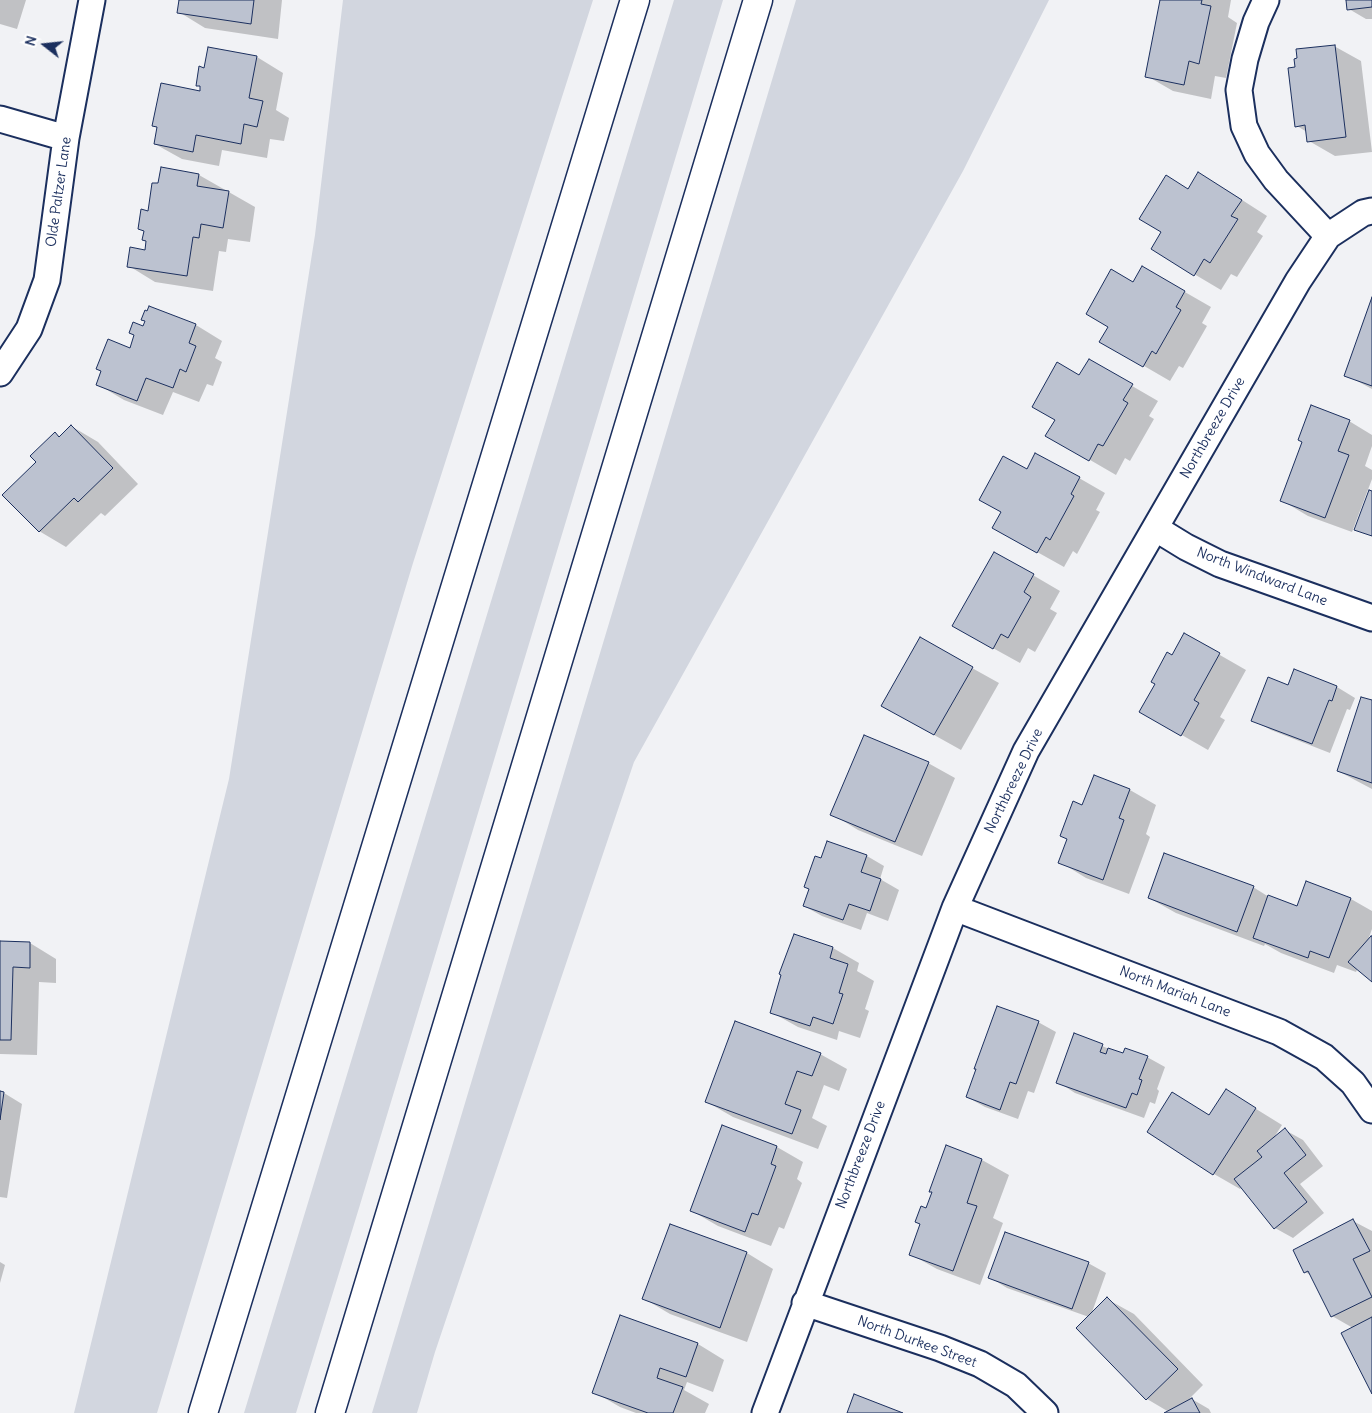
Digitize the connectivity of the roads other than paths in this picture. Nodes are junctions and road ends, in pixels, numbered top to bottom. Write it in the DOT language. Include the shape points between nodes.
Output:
graph roads {
  1 [pos="92,0"];
  2 [pos="635,0"];
  3 [pos="758,0"];
  4 [pos="1266,0"];
  5 [pos="0,119"];
  6 [pos="66,138"];
  7 [pos="1372,211"];
  8 [pos="1328,236"];
  9 [pos="0,373"];
  10 [pos="1155,528"];
  11 [pos="1372,618"];
  12 [pos="956,908"];
  13 [pos="1372,1110"];
  14 [pos="805,1303"];
  15 [pos="203,1413"];
  16 [pos="330,1413"];
  17 [pos="765,1413"];
  18 [pos="1045,1413"];
  1 -- 6 [label="street, Olde Paltzer Lane"];
  2 -- 15 [label="highway"];
  3 -- 16 [label="highway"];
  4 -- 8 [label="street" via="1244,58 1239,90 1244,126 1257,154 1276,180"];
  5 -- 6 [label="street"];
  6 -- 9 [label="street, Olde Paltzer Lane" via="47,280 29,329"];
  7 -- 8 [label="street, Northbreeze Drive" via="1363,213"];
  8 -- 10 [label="street, Northbreeze Drive" via="1298,281"];
  10 -- 11 [label="street, North Windward Lane" via="1220,564"];
  10 -- 12 [label="street, Northbreeze Drive" via="1026,751"];
  12 -- 13 [label="street, North Mariah Lane" via="1279,1032 1324,1057 1353,1083"];
  12 -- 14 [label="street, Northbreeze Drive"];
  14 -- 17 [label="street, Northbreeze Drive"];
  14 -- 18 [label="street, North Durkee Street" via="980,1364 1016,1385"];
}
